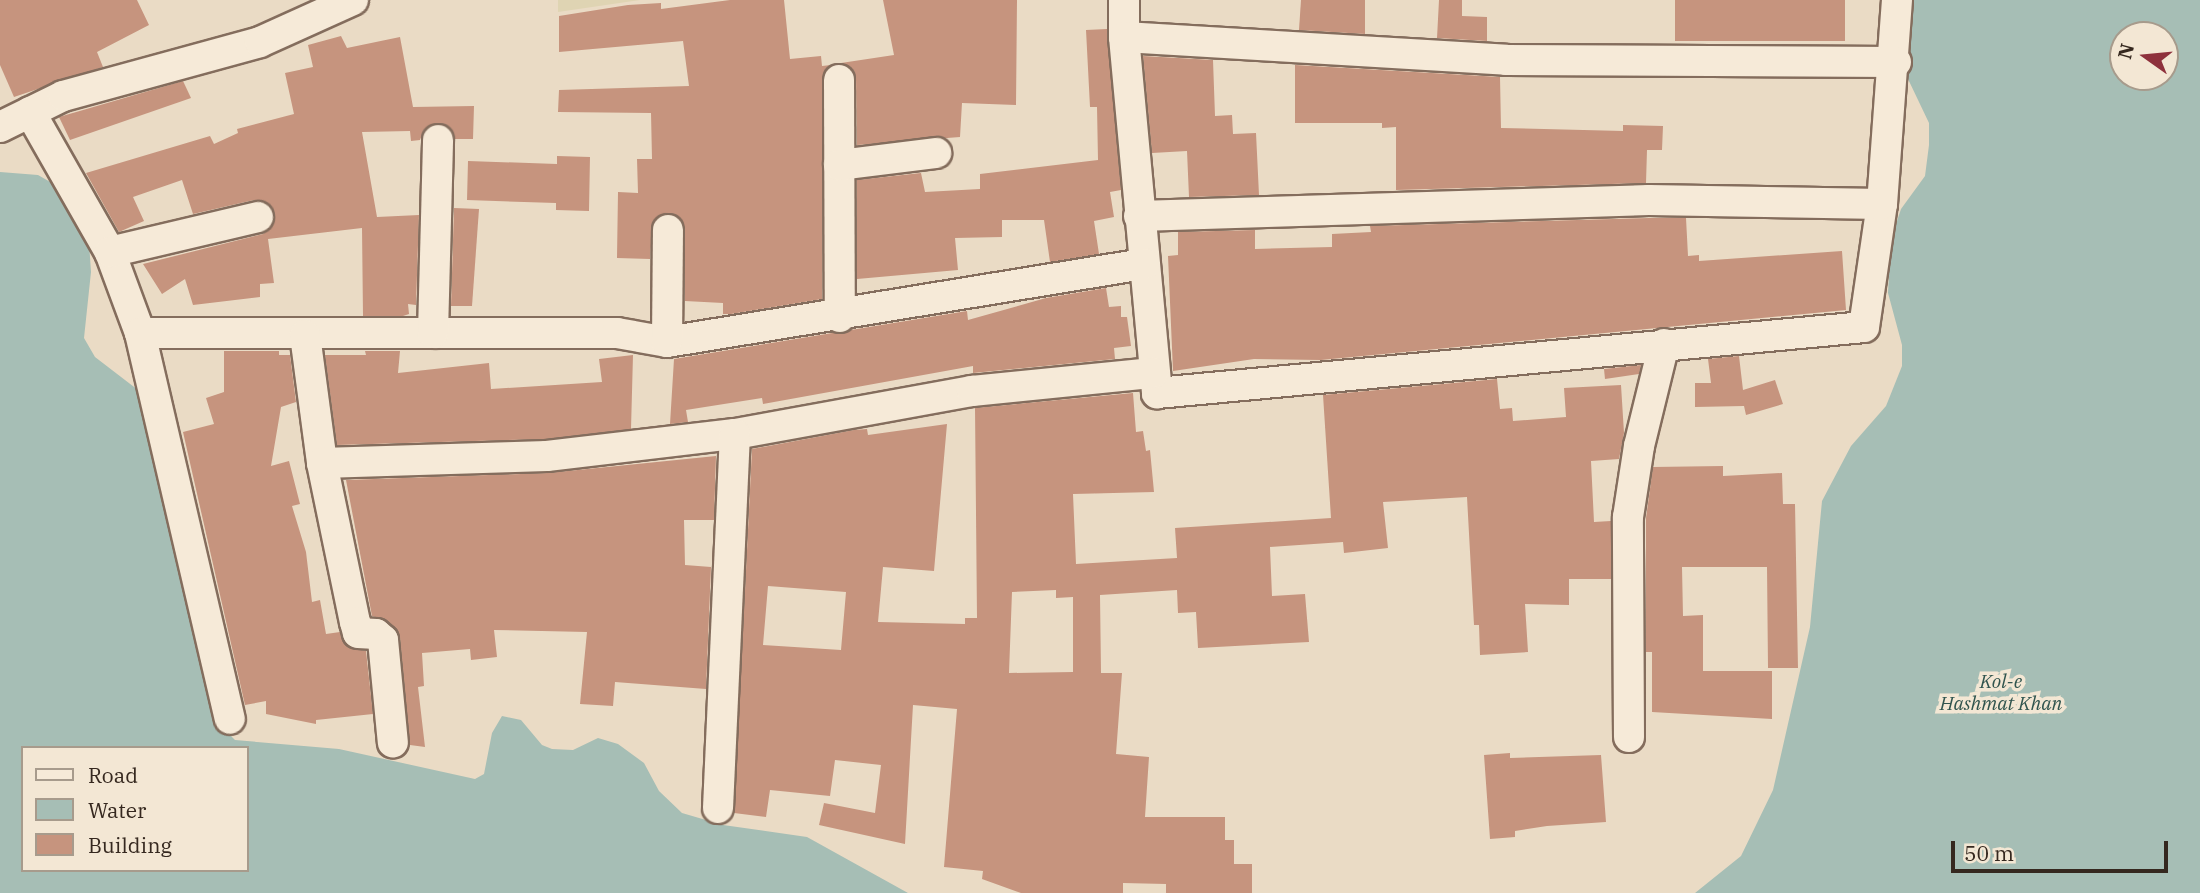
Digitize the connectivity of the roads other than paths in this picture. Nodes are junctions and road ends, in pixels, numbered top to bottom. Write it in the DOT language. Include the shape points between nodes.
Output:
graph roads {
  1 [pos="353,0"];
  2 [pos="1124,0"];
  3 [pos="1897,0"];
  4 [pos="1124,37"];
  5 [pos="1896,62"];
  6 [pos="839,80"];
  7 [pos="30,112"];
  8 [pos="0,127"];
  9 [pos="438,140"];
  10 [pos="936,153"];
  11 [pos="839,165"];
  12 [pos="1882,204"];
  13 [pos="1139,216"];
  14 [pos="258,217"];
  15 [pos="668,230"];
  16 [pos="110,252"];
  17 [pos="1145,264"];
  18 [pos="840,317"];
  19 [pos="433,332"];
  20 [pos="140,333"];
  21 [pos="305,335"];
  22 [pos="667,342"];
  23 [pos="1664,344"];
  24 [pos="1153,373"];
  25 [pos="735,434"];
  26 [pos="322,463"];
  27 [pos="230,719"];
  28 [pos="1629,737"];
  29 [pos="393,743"];
  30 [pos="718,807"];
  1 -- 7 [label="street" via="261,42 62,96"];
  2 -- 4 [label="street"];
  3 -- 5 [label="street"];
  4 -- 5 [label="street" via="1506,60"];
  4 -- 13 [label="street"];
  5 -- 12 [label="street"];
  6 -- 11 [label="street"];
  7 -- 8 [label="street"];
  7 -- 16 [label="street"];
  9 -- 19 [label="street"];
  10 -- 11 [label="street"];
  11 -- 18 [label="street"];
  12 -- 13 [label="street" via="1649,200"];
  12 -- 23 [label="street" via="1864,327"];
  13 -- 17 [label="street"];
  14 -- 16 [label="street"];
  15 -- 22 [label="street"];
  16 -- 20 [label="street"];
  17 -- 18 [label="street"];
  17 -- 24 [label="street"];
  18 -- 22 [label="street"];
  19 -- 21 [label="street"];
  19 -- 22 [label="street" via="617,333"];
  20 -- 21 [label="street"];
  20 -- 27 [label="street"];
  21 -- 26 [label="street"];
  23 -- 24 [label="street" via="1157,393"];
  23 -- 28 [label="street" via="1639,446 1628,517"];
  24 -- 25 [label="street" via="972,391"];
  25 -- 26 [label="street" via="547,456"];
  25 -- 30 [label="street"];
  26 -- 29 [label="street" via="358,633 376,634 383,640"];
}
